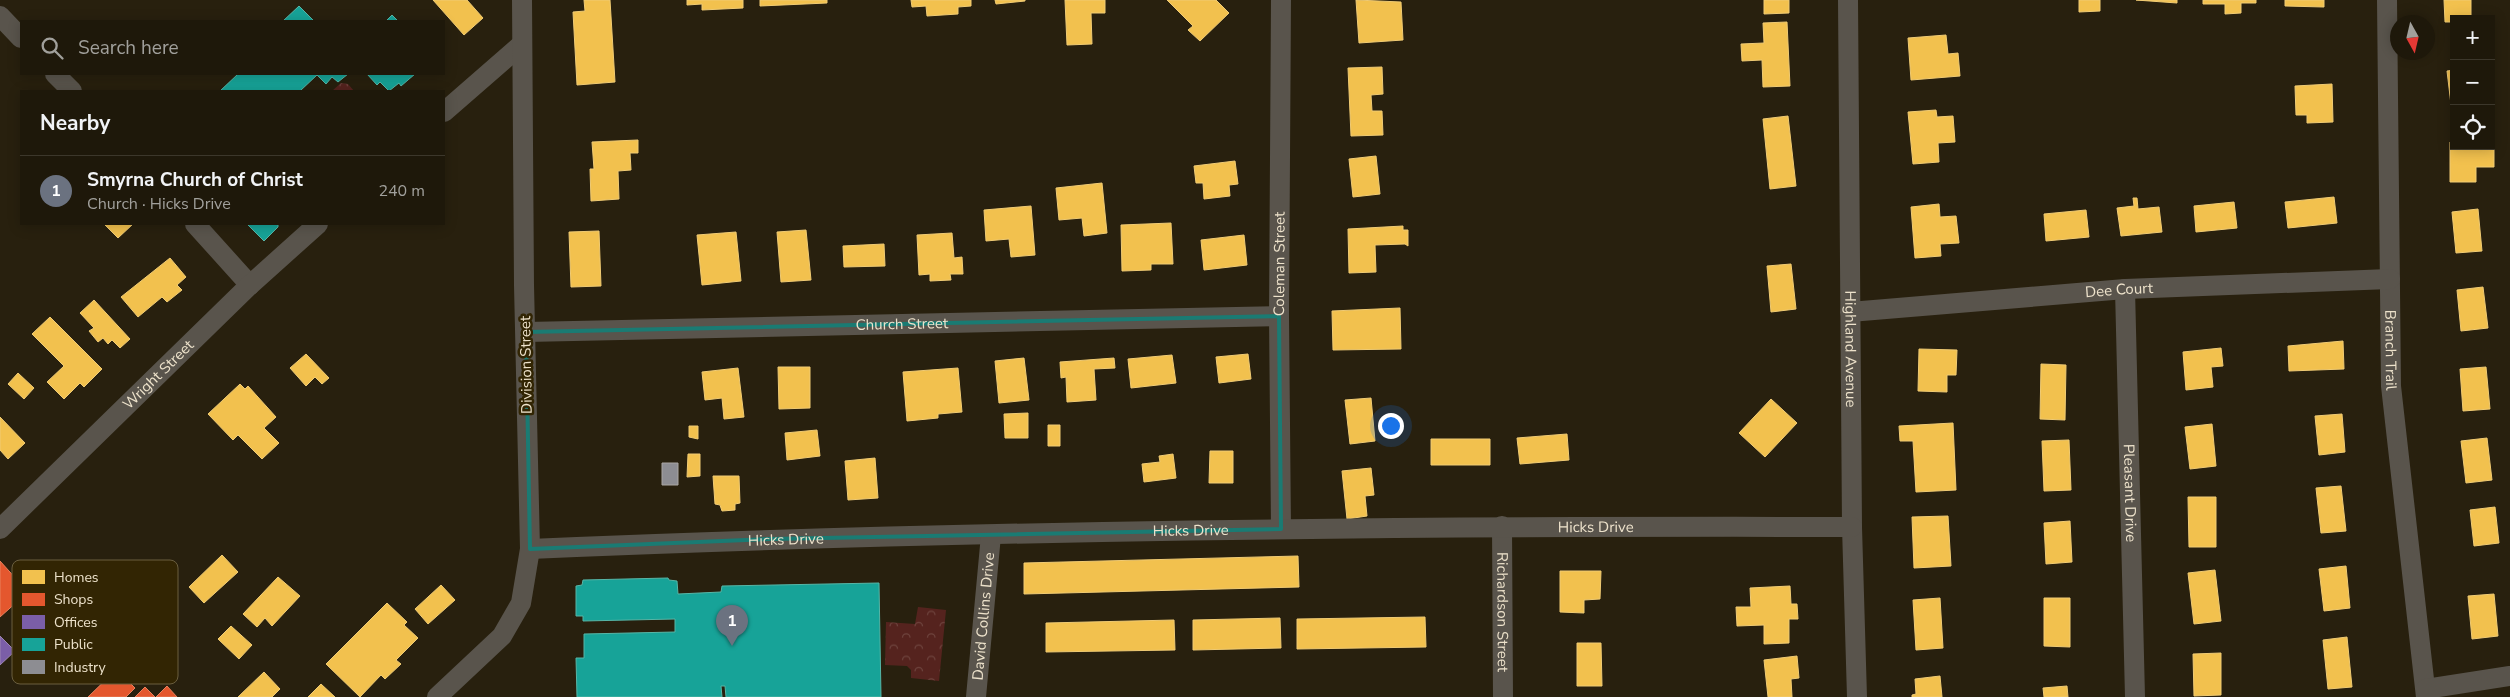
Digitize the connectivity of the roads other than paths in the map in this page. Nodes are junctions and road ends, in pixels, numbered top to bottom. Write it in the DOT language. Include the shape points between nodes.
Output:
graph roads {
  1 [pos="522,0"];
  2 [pos="1281,0"];
  3 [pos="1848,0"];
  4 [pos="2387,0"];
  5 [pos="0,16"];
  6 [pos="20,37"];
  7 [pos="522,44"];
  8 [pos="56,75"];
  9 [pos="71,90"];
  10 [pos="445,111"];
  11 [pos="196,225"];
  12 [pos="317,225"];
  13 [pos="2390,279"];
  14 [pos="250,285"];
  15 [pos="2125,289"];
  16 [pos="1850,312"];
  17 [pos="1279,316"];
  18 [pos="526,332"];
  19 [pos="1502,526"];
  20 [pos="1852,526"];
  21 [pos="0,529"];
  22 [pos="1281,529"];
  23 [pos="991,536"];
  24 [pos="530,549"];
  25 [pos="2510,676"];
  26 [pos="2426,693"];
  27 [pos="437,697"];
  28 [pos="976,697"];
  29 [pos="1503,697"];
  30 [pos="1857,697"];
  31 [pos="2135,697"];
  1 -- 7 [label="street, Division Street"];
  2 -- 17 [label="street, Coleman Street"];
  3 -- 16 [label="street, Highland Avenue"];
  4 -- 13 [label="street, Branch Trail"];
  5 -- 6 [label="street"];
  7 -- 10 [label="street"];
  7 -- 18 [label="street, Division Street"];
  8 -- 9 [label="street"];
  11 -- 14 [label="street"];
  12 -- 14 [label="street, Wright Street"];
  13 -- 15 [label="street, Dee Court"];
  13 -- 26 [label="street, Branch Trail" via="2391,386"];
  14 -- 21 [label="street, Wright Street"];
  15 -- 16 [label="street, Dee Court"];
  15 -- 31 [label="street, Pleasant Drive"];
  16 -- 20 [label="street, Highland Avenue"];
  17 -- 18 [label="street, Church Street"];
  17 -- 22 [label="street, Coleman Street"];
  18 -- 24 [label="street, Division Street"];
  19 -- 20 [label="street, Hicks Drive"];
  19 -- 22 [label="street, Hicks Drive"];
  19 -- 29 [label="street, Richardson Street"];
  20 -- 30 [label="street, Highland Avenue"];
  22 -- 23 [label="street, Hicks Drive"];
  23 -- 24 [label="street, Hicks Drive" via="770,539"];
  23 -- 28 [label="street, David Collins Drive"];
  24 -- 27 [label="street, Division Street" via="520,603 502,636"];
  25 -- 26 [label="street"];
}
